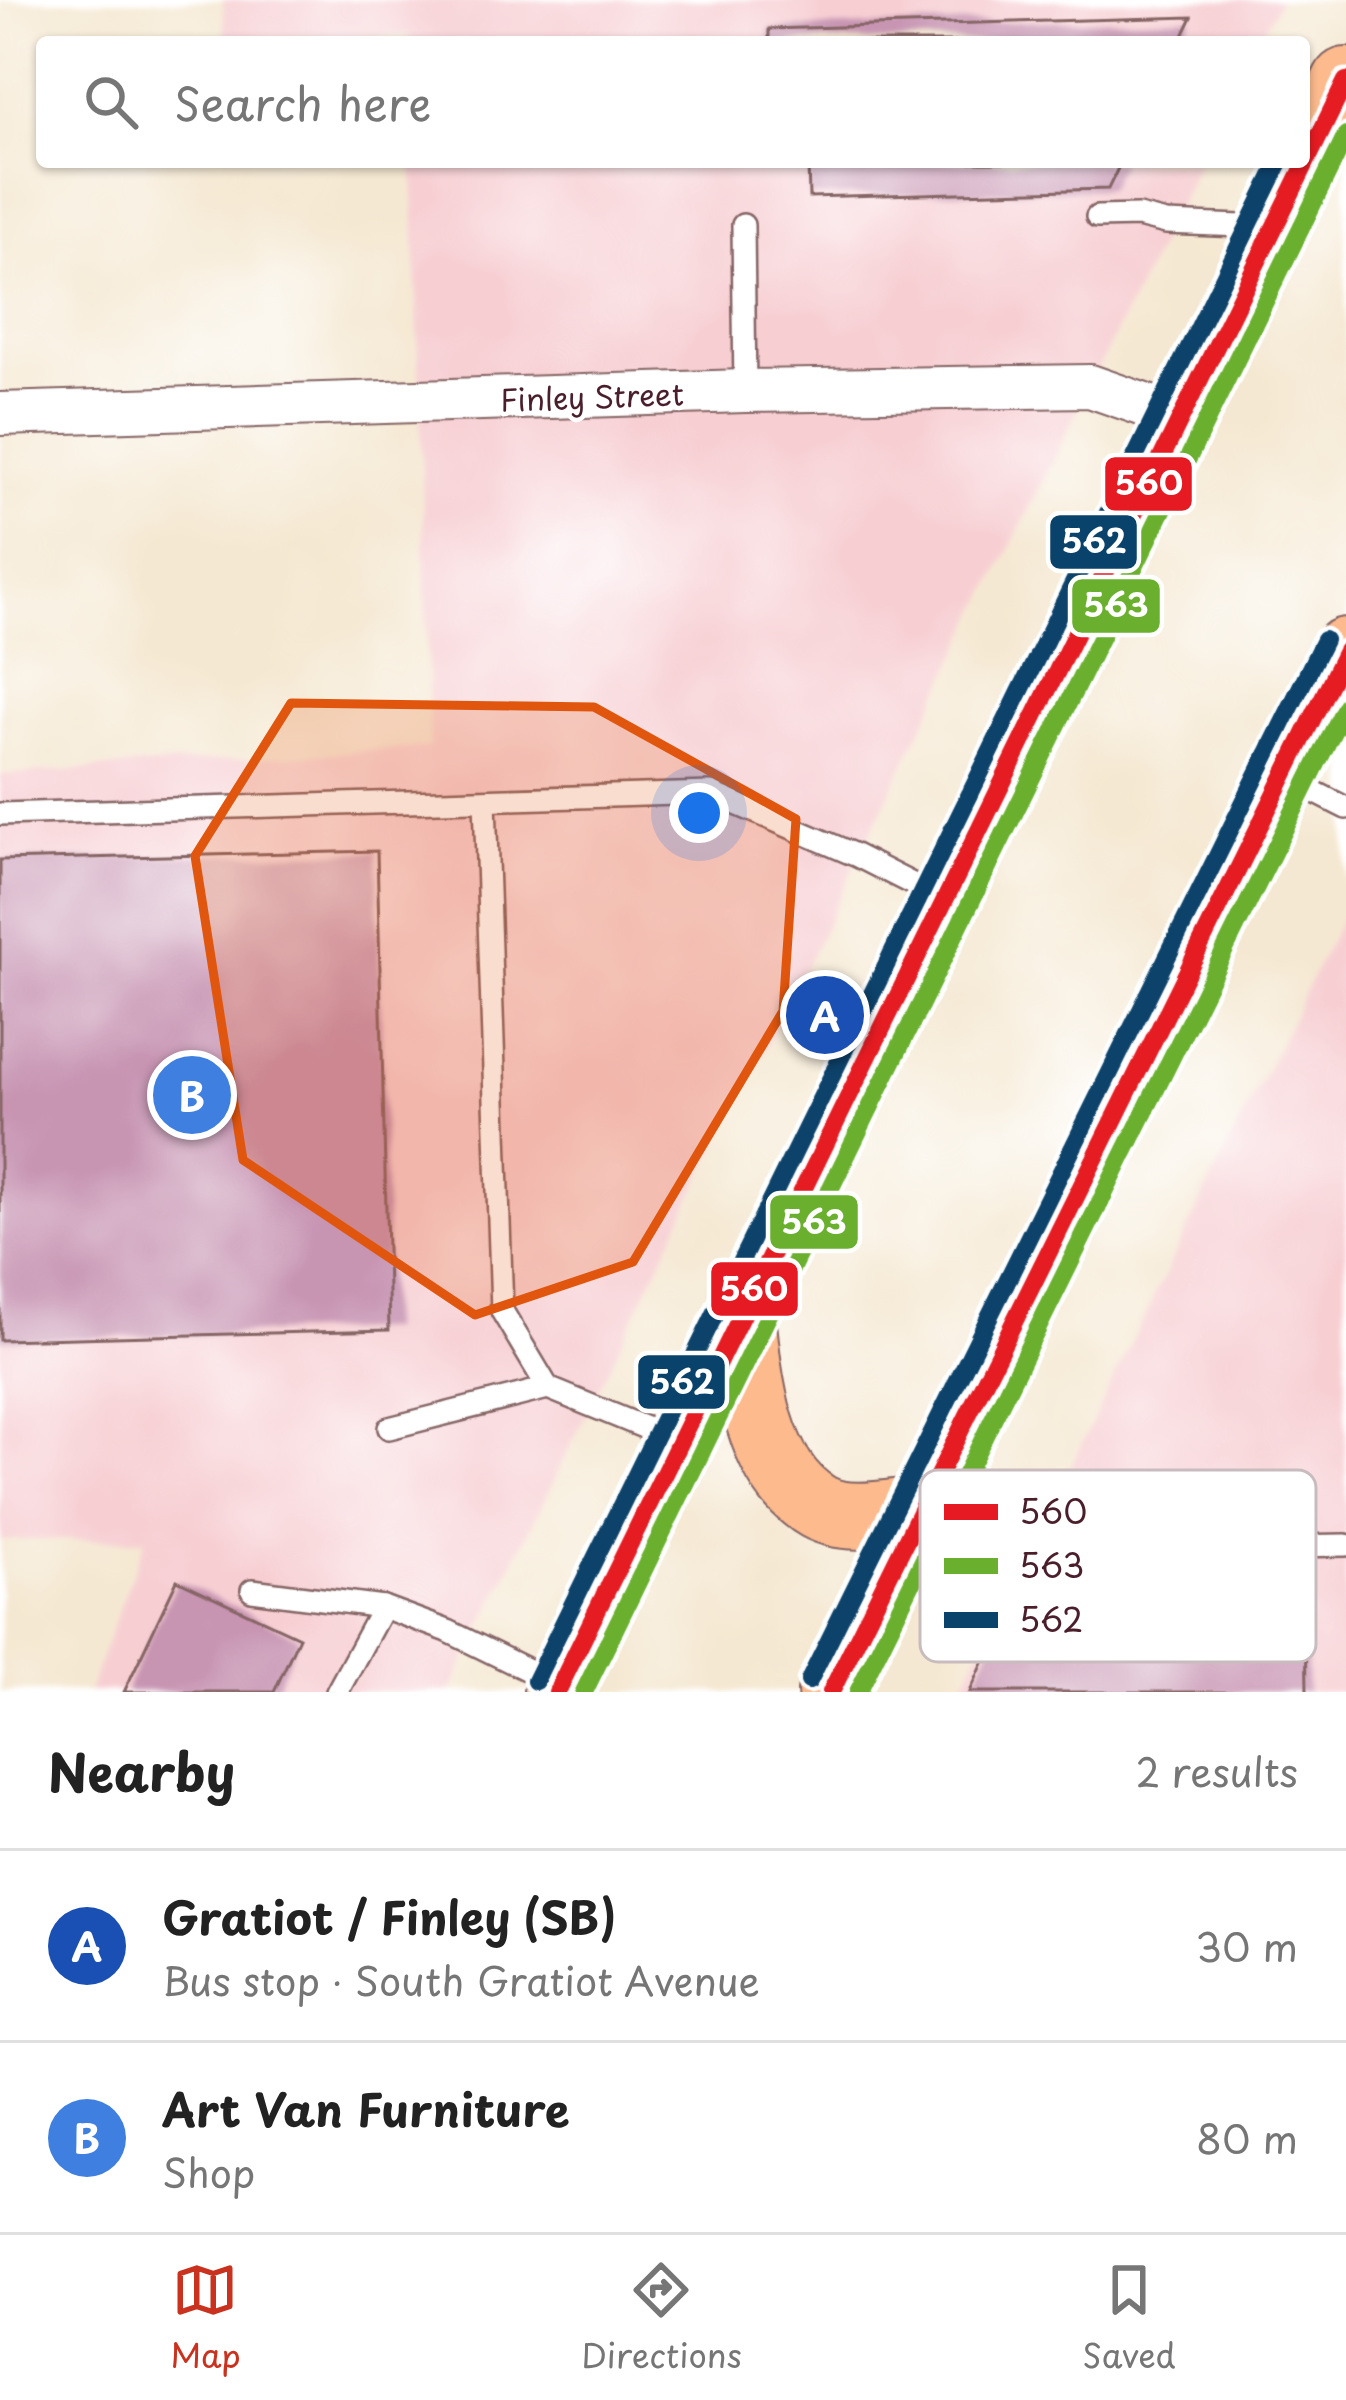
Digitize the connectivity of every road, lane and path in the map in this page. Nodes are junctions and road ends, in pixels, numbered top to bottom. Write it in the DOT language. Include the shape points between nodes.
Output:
graph roads {
  1 [pos="1346,81"];
  2 [pos="1310,154"];
  3 [pos="1303,168"];
  4 [pos="1097,217"];
  5 [pos="743,225"];
  6 [pos="1274,227"];
  7 [pos="745,391"];
  8 [pos="0,414"];
  9 [pos="1179,417"];
  10 [pos="1346,651"];
  11 [pos="1283,776"];
  12 [pos="485,800"];
  13 [pos="1346,808"];
  14 [pos="0,814"];
  15 [pos="944,900"];
  16 [pos="742,1313"];
  17 [pos="548,1388"];
  18 [pos="389,1428"];
  19 [pos="679,1442"];
  20 [pos="939,1470"];
  21 [pos="919,1510"];
  22 [pos="1316,1546"];
  23 [pos="1346,1546"];
  24 [pos="252,1590"];
  25 [pos="383,1607"];
  26 [pos="558,1689"];
  27 [pos="337,1692"];
  28 [pos="831,1692"];
  1 -- 2 [label="main road"];
  3 -- 6 [label="main road"];
  4 -- 6 [label="lane"];
  5 -- 7 [label="lane"];
  6 -- 9 [label="main road"];
  7 -- 8 [label="street, Finley Street"];
  7 -- 9 [label="street, Finley Street" via="1090,386"];
  9 -- 15 [label="main road"];
  10 -- 11 [label="main road"];
  11 -- 13 [label="lane"];
  11 -- 20 [label="main road"];
  12 -- 14 [label="lane"];
  12 -- 15 [label="lane" via="711,793"];
  12 -- 17 [label="lane" via="502,1311"];
  15 -- 16 [label="main road"];
  16 -- 19 [label="main road"];
  16 -- 21 [label="main road" via="749,1385 768,1445 792,1485 819,1508 856,1516"];
  17 -- 18 [label="lane"];
  17 -- 19 [label="lane"];
  19 -- 26 [label="main road"];
  21 -- 28 [label="main road"];
  22 -- 23 [label="lane"];
  24 -- 25 [label="lane"];
  25 -- 26 [label="lane"];
  25 -- 27 [label="lane"];
}
